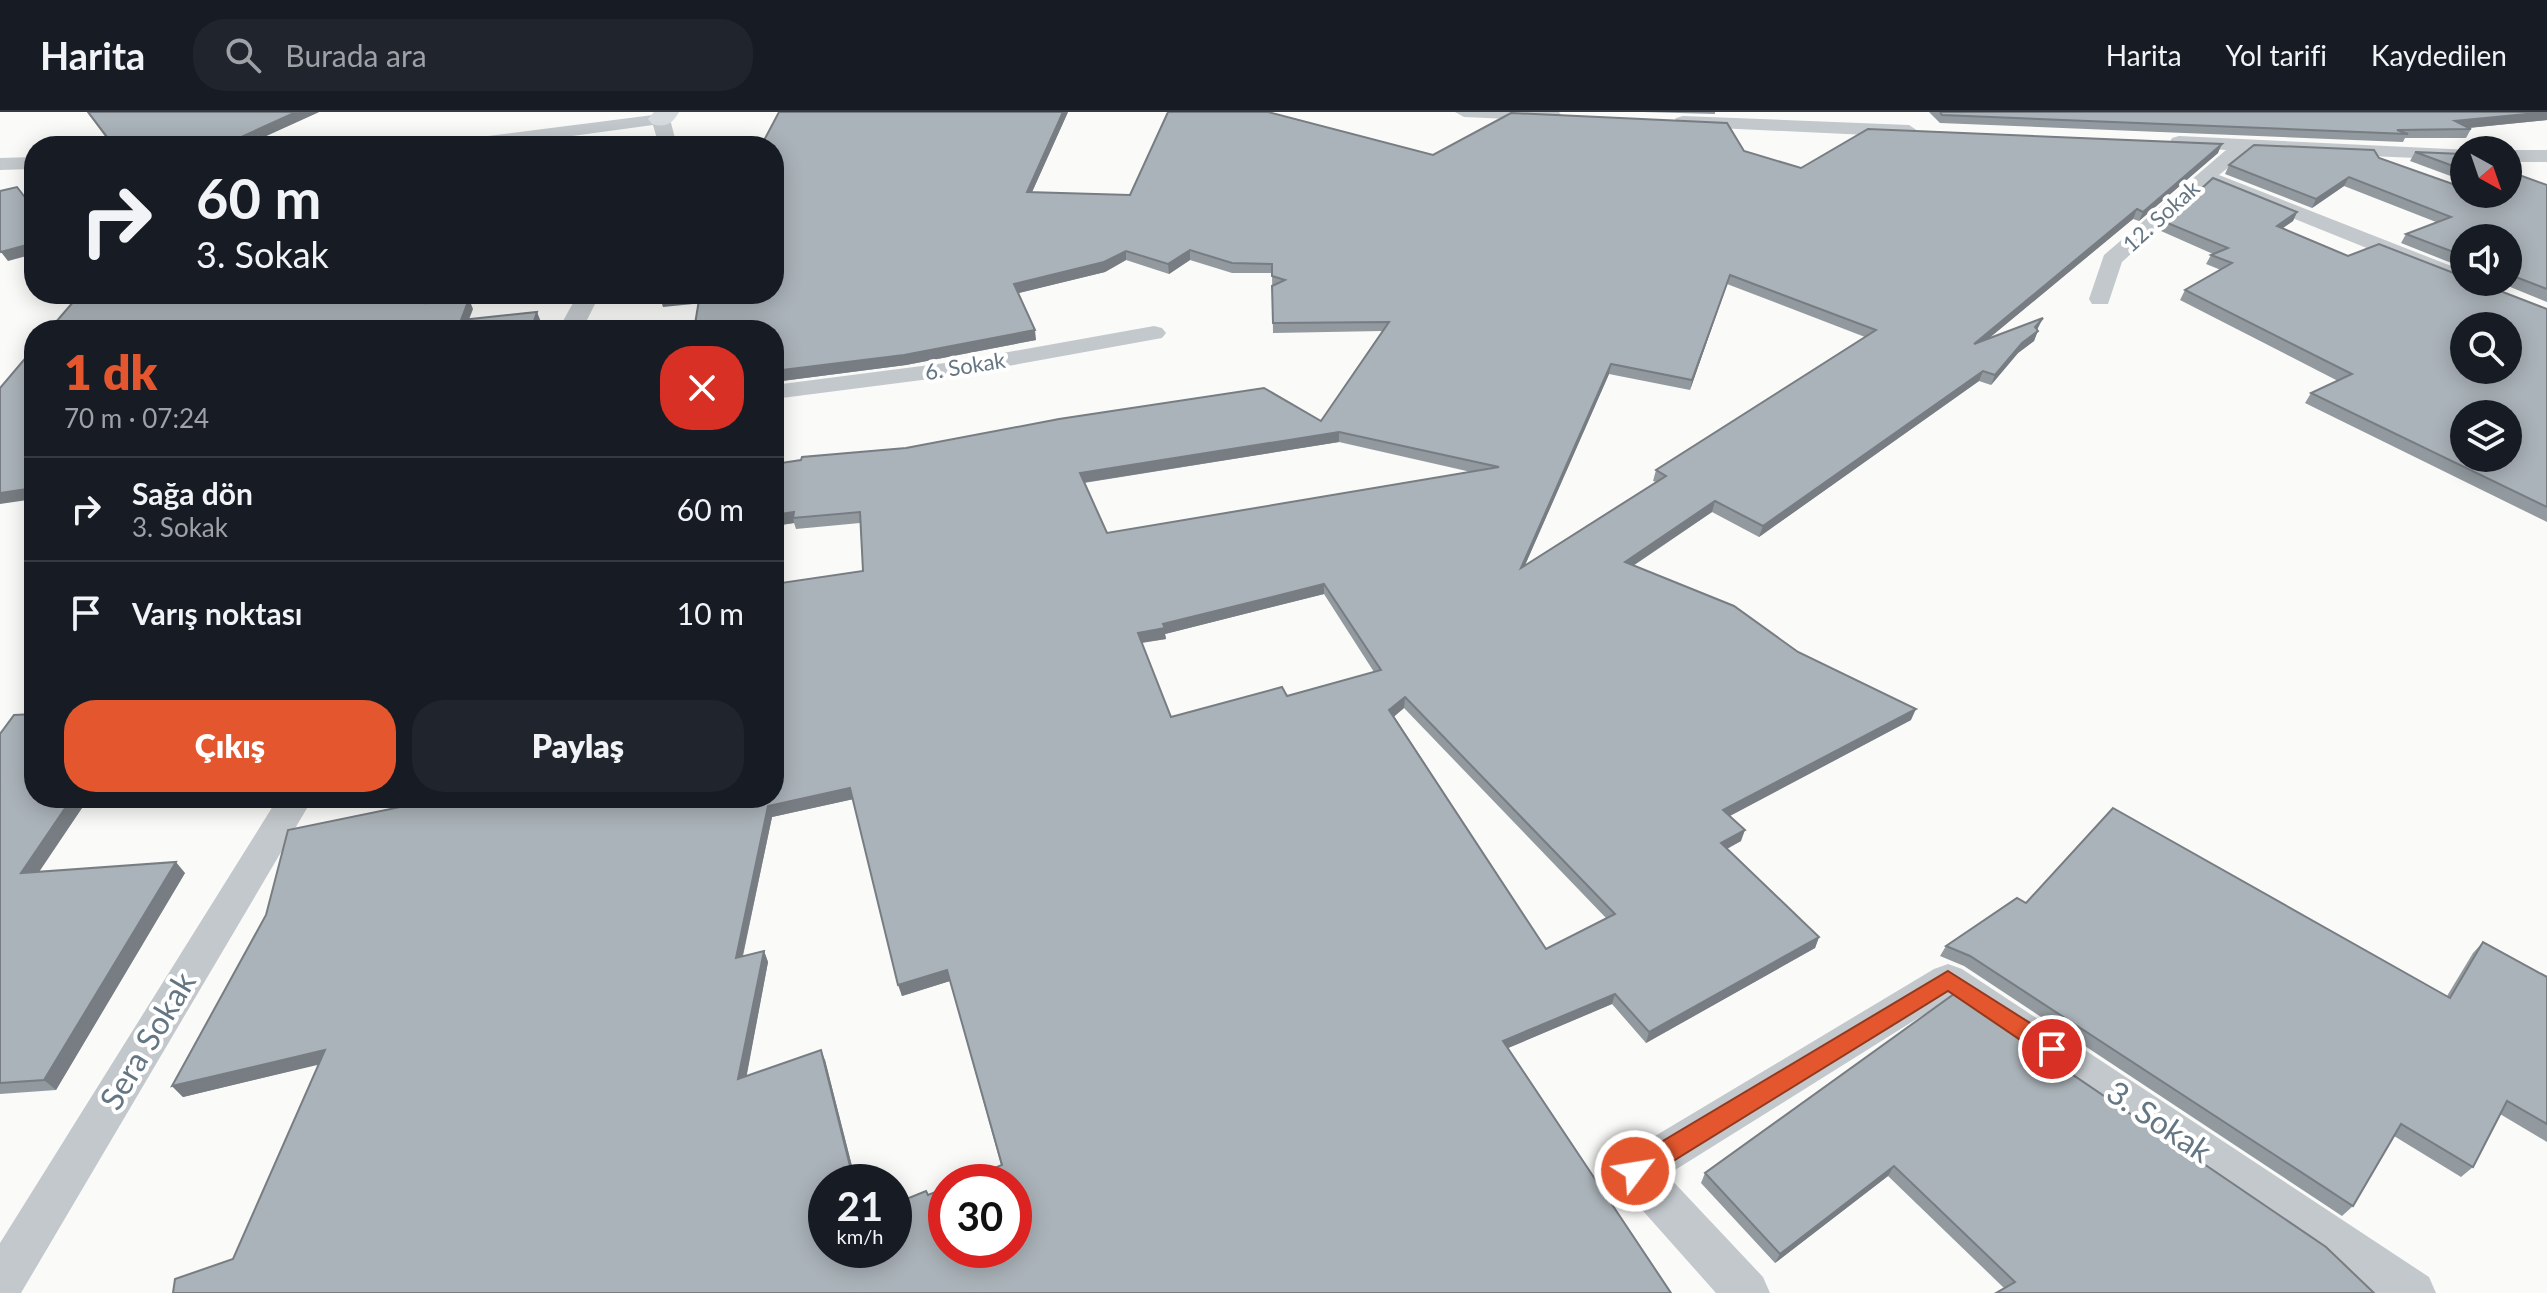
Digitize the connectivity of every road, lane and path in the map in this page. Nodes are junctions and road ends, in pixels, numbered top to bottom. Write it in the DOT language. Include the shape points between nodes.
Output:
graph roads {
  1 [pos="1464,112"];
  2 [pos="664,116"];
  3 [pos="1574,117"];
  4 [pos="1668,121"];
  5 [pos="1934,132"];
  6 [pos="525,136"];
  7 [pos="667,136"];
  8 [pos="2154,141"];
  9 [pos="2244,145"];
  10 [pos="2357,150"];
  11 [pos="2450,153"];
  12 [pos="2522,156"];
  13 [pos="2547,156"];
  14 [pos="24,163"];
  15 [pos="0,164"];
  16 [pos="2411,170"];
  17 [pos="2205,176"];
  18 [pos="2450,274"];
  19 [pos="2100,299"];
  20 [pos="1154,333"];
  21 [pos="784,391"];
  22 [pos="290,808"];
  23 [pos="0,1285"];
  24 [pos="1747,1293"];
  25 [pos="2413,1293"];
  1 -- 3 [label="street"];
  2 -- 6 [label="street"];
  2 -- 7 [label="street"];
  4 -- 5 [label="street"];
  8 -- 9 [label="street"];
  9 -- 10 [label="street"];
  9 -- 17 [label="street, 12. Sokak"];
  10 -- 11 [label="street"];
  10 -- 16 [label="street"];
  12 -- 13 [label="street"];
  14 -- 15 [label="street"];
  17 -- 18 [label="street"];
  17 -- 19 [label="street, 12. Sokak" via="2112,260"];
  20 -- 21 [label="street, 6. Sokak" via="953,369"];
  22 -- 23 [label="street, Sera Sokak"];
  24 -- 25 [label="street, 3. Sokak" via="1635,1171 1948,980"];
}
